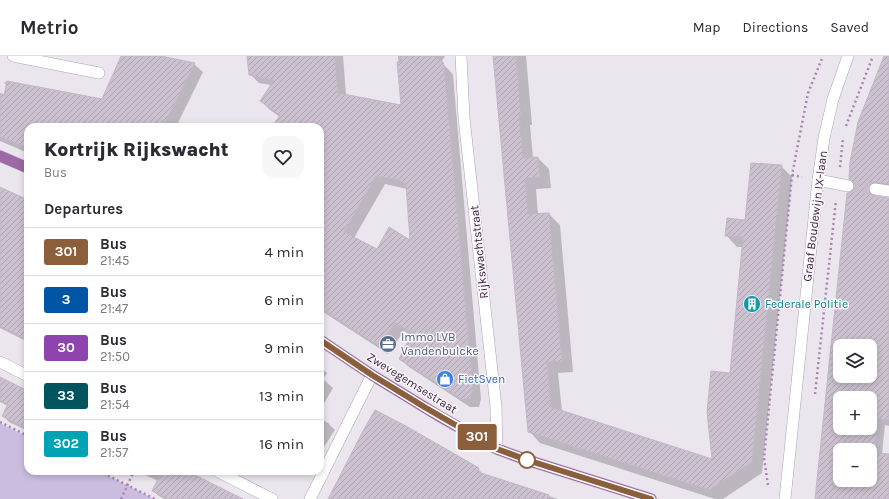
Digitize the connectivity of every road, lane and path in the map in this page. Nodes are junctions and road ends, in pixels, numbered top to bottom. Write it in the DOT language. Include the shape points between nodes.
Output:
graph roads {
  1 [pos="13,56"];
  2 [pos="461,56"];
  3 [pos="823,56"];
  4 [pos="848,56"];
  5 [pos="873,56"];
  6 [pos="98,73"];
  7 [pos="844,131"];
  8 [pos="843,138"];
  9 [pos="0,156"];
  10 [pos="24,166"];
  11 [pos="818,180"];
  12 [pos="843,185"];
  13 [pos="875,189"];
  14 [pos="889,191"];
  15 [pos="324,343"];
  16 [pos="0,362"];
  17 [pos="24,374"];
  18 [pos="372,375"];
  19 [pos="815,395"];
  20 [pos="0,422"];
  21 [pos="24,434"];
  22 [pos="497,449"];
  23 [pos="324,471"];
  24 [pos="107,475"];
  25 [pos="132,475"];
  26 [pos="225,475"];
  27 [pos="322,475"];
  28 [pos="127,485"];
  29 [pos="768,487"];
  30 [pos="121,499"];
  31 [pos="155,499"];
  32 [pos="272,499"];
  33 [pos="310,499"];
  34 [pos="651,499"];
  35 [pos="785,499"];
  1 -- 6 [label="street"];
  2 -- 22 [label="street, Rijkswachtstraat" via="464,118 496,407"];
  3 -- 29 [label="path" via="808,93 792,175 764,458"];
  4 -- 11 [label="street, Graaf Boudewijn IX-laan" via="833,99"];
  5 -- 7 [label="path"];
  8 -- 12 [label="path"];
  9 -- 10 [label="main road"];
  11 -- 12 [label="street"];
  11 -- 35 [label="street, Graaf Boudewijn IX-laan"];
  12 -- 19 [label="path"];
  13 -- 14 [label="street"];
  15 -- 18 [label="main road, Zwevegemsestraat"];
  16 -- 17 [label="street"];
  18 -- 22 [label="main road, Zwevegemsestraat"];
  18 -- 23 [label="street"];
  20 -- 21 [label="path"];
  22 -- 34 [label="main road, Zwevegemsestraat"];
  24 -- 28 [label="path"];
  25 -- 28 [label="path"];
  26 -- 32 [label="street"];
  27 -- 33 [label="street"];
  28 -- 30 [label="path"];
  28 -- 31 [label="path"];
}
